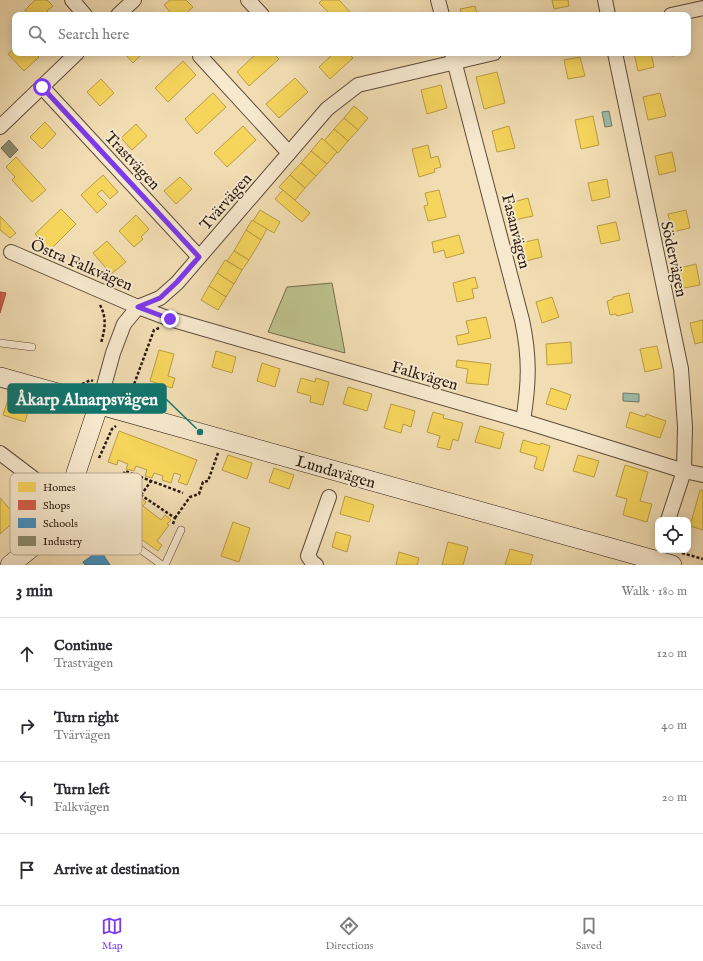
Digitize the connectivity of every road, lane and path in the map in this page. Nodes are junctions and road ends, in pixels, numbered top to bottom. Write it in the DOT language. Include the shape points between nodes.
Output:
graph roads {
  1 [pos="72,0"];
  2 [pos="134,0"];
  3 [pos="248,0"];
  4 [pos="438,0"];
  5 [pos="604,0"];
  6 [pos="703,8"];
  7 [pos="82,12"];
  8 [pos="121,12"];
  9 [pos="259,12"];
  10 [pos="441,12"];
  11 [pos="607,12"];
  12 [pos="685,12"];
  13 [pos="74,56"];
  14 [pos="200,56"];
  15 [pos="463,56"];
  16 [pos="617,56"];
  17 [pos="453,57"];
  18 [pos="42,87"];
  19 [pos="0,127"];
  20 [pos="288,153"];
  21 [pos="11,252"];
  22 [pos="199,257"];
  23 [pos="99,302"];
  24 [pos="138,307"];
  25 [pos="0,343"];
  26 [pos="32,347"];
  27 [pos="100,349"];
  28 [pos="0,376"];
  29 [pos="99,404"];
  30 [pos="523,421"];
  31 [pos="0,453"];
  32 [pos="217,457"];
  33 [pos="684,470"];
  34 [pos="29,473"];
  35 [pos="76,473"];
  36 [pos="703,475"];
  37 [pos="142,478"];
  38 [pos="151,481"];
  39 [pos="183,492"];
  40 [pos="142,494"];
  41 [pos="142,496"];
  42 [pos="329,497"];
  43 [pos="669,517"];
  44 [pos="175,518"];
  45 [pos="181,530"];
  46 [pos="142,551"];
  47 [pos="22,555"];
  48 [pos="676,559"];
  49 [pos="703,559"];
  50 [pos="10,565"];
  51 [pos="163,565"];
  52 [pos="316,565"];
  1 -- 7 [label="street"];
  2 -- 8 [label="street"];
  3 -- 9 [label="street"];
  4 -- 10 [label="street"];
  5 -- 11 [label="street"];
  6 -- 12 [label="street"];
  13 -- 18 [label="street"];
  14 -- 20 [label="street"];
  15 -- 17 [label="street, Tvärvägen"];
  16 -- 33 [label="street, Södervägen" via="681,369 685,427"];
  17 -- 20 [label="street, Tvärvägen" via="358,85 327,109"];
  17 -- 30 [label="street, Fasanvägen" via="527,345 527,395"];
  18 -- 19 [label="street"];
  18 -- 22 [label="street, Trastvägen"];
  20 -- 22 [label="street, Tvärvägen"];
  21 -- 24 [label="street, Östra Falkvägen"];
  22 -- 24 [label="street, Tvärvägen" via="160,298"];
  23 -- 27 [label="path" via="106,322"];
  24 -- 29 [label="street, Tvärvägen" via="124,324"];
  24 -- 30 [label="street, Falkvägen" via="170,319"];
  25 -- 26 [label="lane"];
  28 -- 29 [label="main road, Lundavägen"];
  29 -- 35 [label="main road"];
  29 -- 48 [label="main road, Lundavägen"];
  30 -- 33 [label="street, Falkvägen"];
  31 -- 34 [label="street"];
  32 -- 44 [label="path" via="208,481 203,482 199,494 190,498"];
  33 -- 36 [label="street, Falkvägen"];
  33 -- 43 [label="street, Södervägen"];
  37 -- 38 [label="path"];
  38 -- 39 [label="path"];
  38 -- 40 [label="path"];
  41 -- 44 [label="path"];
  42 -- 52 [label="street" via="308,556"];
  44 -- 45 [label="path" via="173,525"];
  45 -- 51 [label="lane"];
  46 -- 51 [label="lane"];
  47 -- 50 [label="main road"];
  48 -- 49 [label="path"];
}
